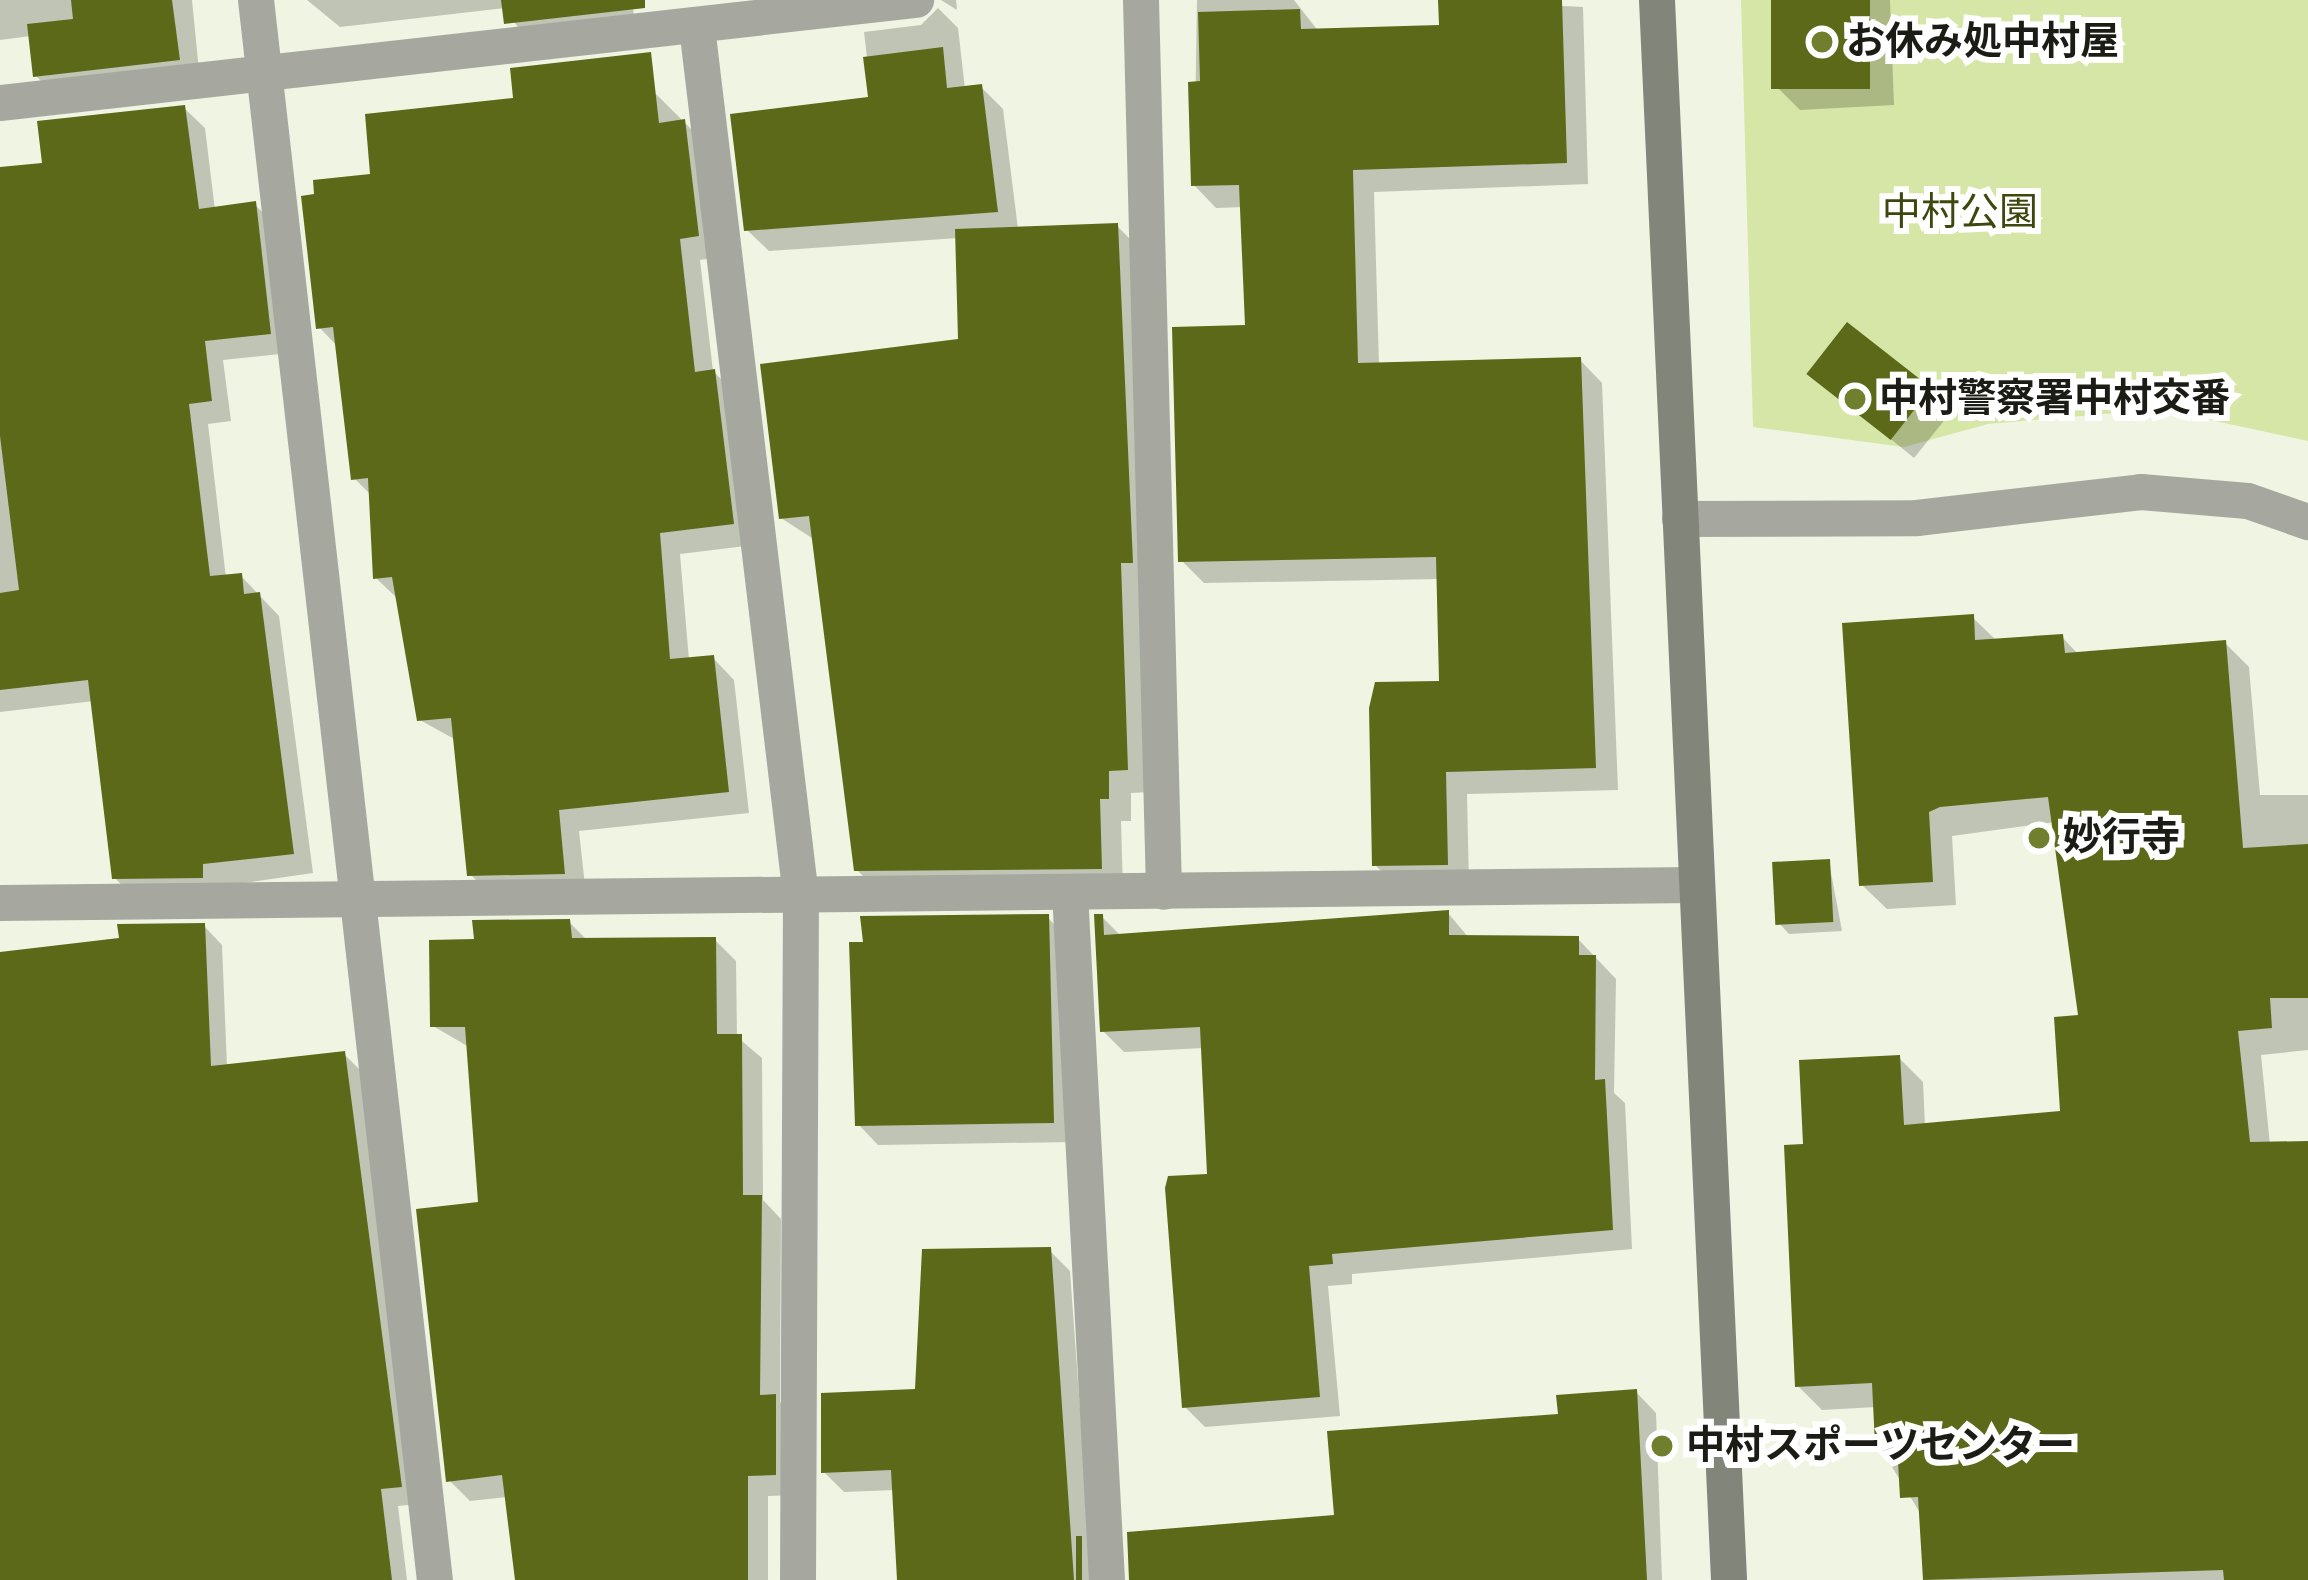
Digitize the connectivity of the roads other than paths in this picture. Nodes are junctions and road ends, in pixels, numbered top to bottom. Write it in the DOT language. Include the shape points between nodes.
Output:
graph roads {
  1 [pos="256,0"];
  2 [pos="916,0"];
  3 [pos="1142,0"];
  4 [pos="1657,0"];
  5 [pos="697,27"];
  6 [pos="265,73"];
  7 [pos="0,103"];
  8 [pos="1680,520"];
  9 [pos="2308,522"];
  10 [pos="1696,886"];
  11 [pos="1164,892"];
  12 [pos="1070,893"];
  13 [pos="801,896"];
  14 [pos="0,903"];
  15 [pos="358,904"];
  16 [pos="435,1580"];
  17 [pos="798,1580"];
  18 [pos="1107,1580"];
  19 [pos="1729,1580"];
  1 -- 6 [label="street"];
  2 -- 5 [label="street"];
  3 -- 11 [label="street"];
  4 -- 8 [label="street"];
  5 -- 6 [label="street"];
  5 -- 13 [label="street"];
  6 -- 7 [label="street"];
  6 -- 15 [label="street"];
  8 -- 9 [label="street" via="1917,518 2141,492 2248,501"];
  8 -- 10 [label="street"];
  10 -- 11 [label="street"];
  10 -- 19 [label="street"];
  11 -- 12 [label="street"];
  12 -- 13 [label="street"];
  12 -- 18 [label="street"];
  13 -- 15 [label="street"];
  13 -- 17 [label="street"];
  14 -- 15 [label="street"];
  15 -- 16 [label="street"];
}
